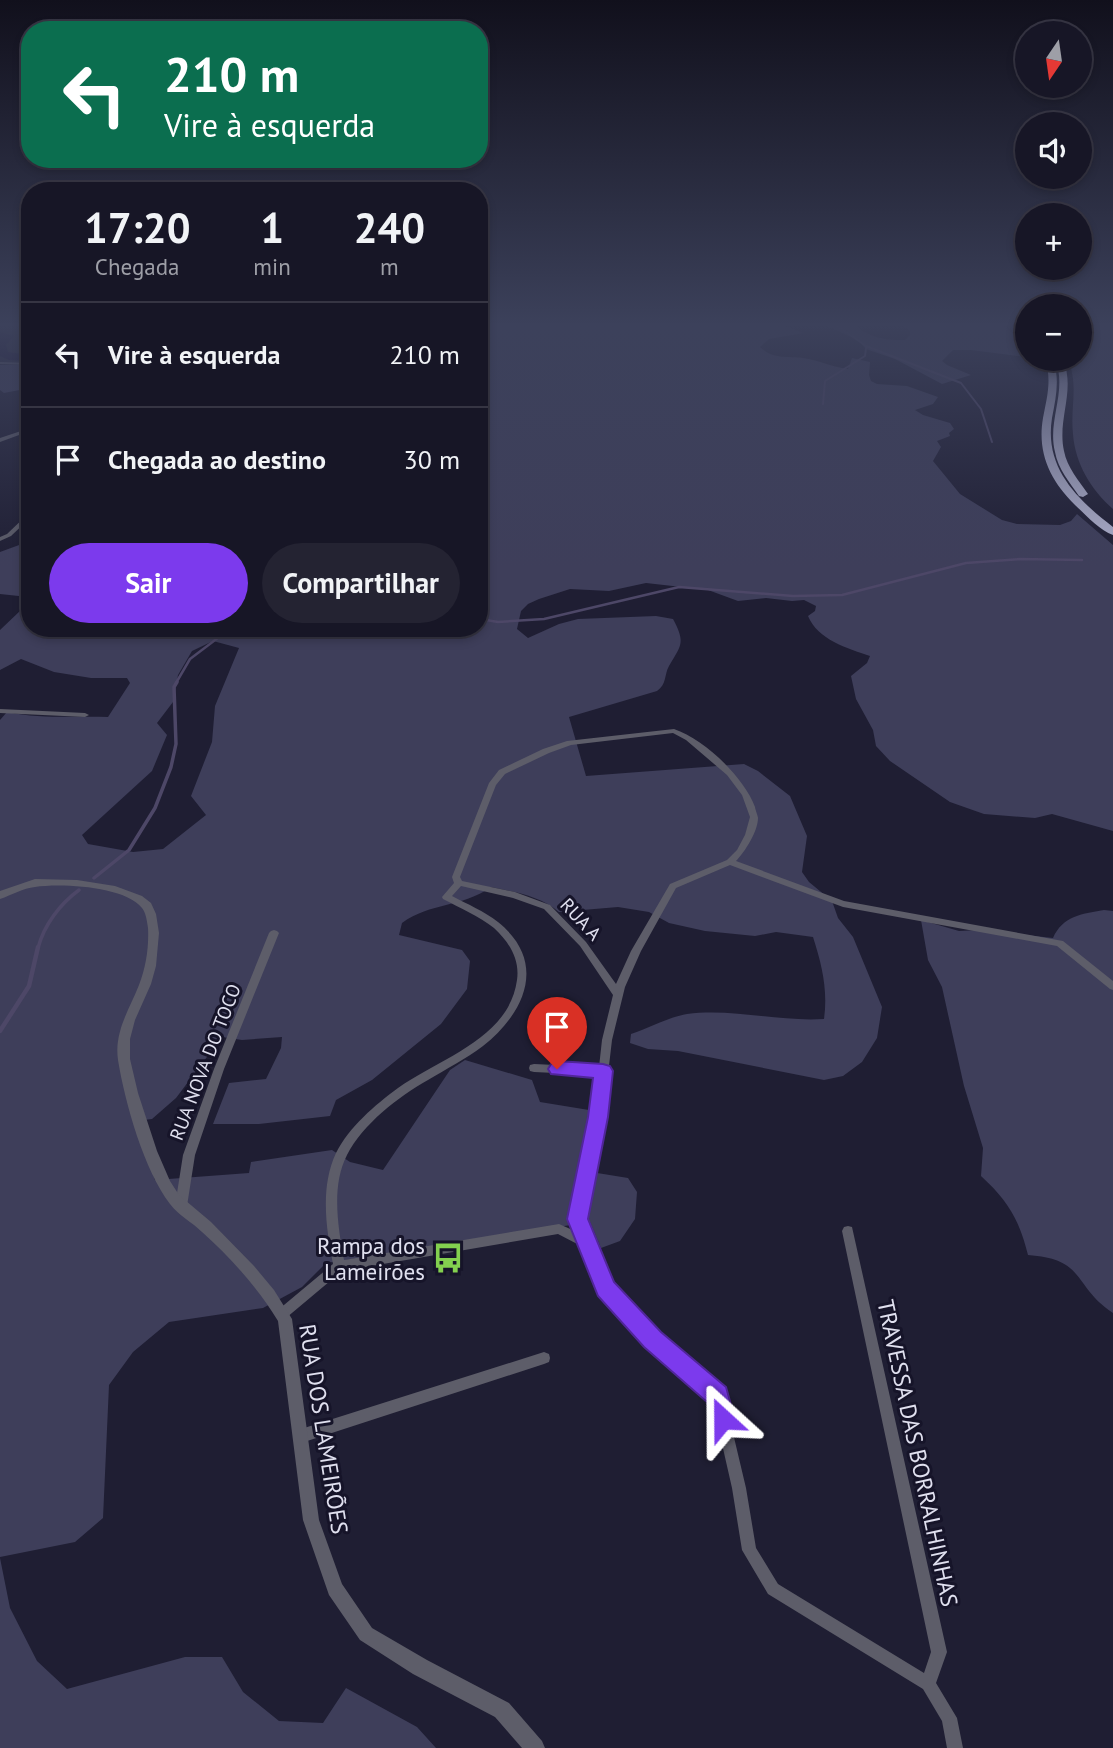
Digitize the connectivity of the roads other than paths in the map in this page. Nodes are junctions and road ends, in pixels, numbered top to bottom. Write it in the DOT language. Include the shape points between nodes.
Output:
graph roads {
  1 [pos="1050,407"];
  2 [pos="1063,407"];
  3 [pos="21,432"];
  4 [pos="0,440"];
  5 [pos="1113,521"];
  6 [pos="21,523"];
  7 [pos="1113,532"];
  8 [pos="0,539"];
  9 [pos="0,711"];
  10 [pos="85,715"];
  11 [pos="730,862"];
  12 [pos="459,883"];
  13 [pos="0,895"];
  14 [pos="274,933"];
  15 [pos="1113,986"];
  16 [pos="618,995"];
  17 [pos="534,1068"];
  18 [pos="603,1071"];
  19 [pos="181,1206"];
  20 [pos="848,1231"];
  21 [pos="589,1244"];
  22 [pos="339,1266"];
  23 [pos="282,1314"];
  24 [pos="544,1358"];
  25 [pos="301,1436"];
  26 [pos="928,1684"];
  27 [pos="535,1748"];
  28 [pos="955,1748"];
  1 -- 7 [label="highway" via="1045,447 1060,481"];
  2 -- 5 [label="highway" via="1058,432 1062,460 1084,495"];
  3 -- 4 [label="street"];
  6 -- 8 [label="street"];
  9 -- 10 [label="street"];
  11 -- 12 [label="street" via="750,835 754,817 747,795 730,773 683,734 659,732 570,743 502,772 492,785 456,877"];
  11 -- 15 [label="street" via="843,904 1060,943"];
  11 -- 16 [label="street" via="673,886 636,951"];
  12 -- 16 [label="street, RUA A" via="547,907 583,944"];
  12 -- 22 [label="street" via="446,897 498,926 522,957 525,978 498,1027 394,1096 340,1156 333,1186"];
  13 -- 19 [label="street, RUA DOS LAMEIRÕES" via="33,883 62,881 104,887 146,904 153,921 152,947 146,982 125,1027 124,1057 160,1175"];
  14 -- 19 [label="street, RUA NOVA DO TOCO" via="193,1143"];
  16 -- 18 [label="street"];
  17 -- 18 [label="street"];
  18 -- 21 [label="street" via="578,1219"];
  19 -- 23 [label="street, RUA DOS LAMEIRÕES" via="272,1296"];
  20 -- 26 [label="street, TRAVESSA DAS BORRALHINHAS" via="939,1652"];
  21 -- 22 [label="street" via="559,1228"];
  21 -- 26 [label="street" via="606,1289 652,1339 718,1396 749,1550 773,1589"];
  22 -- 23 [label="street"];
  23 -- 25 [label="street, RUA DOS LAMEIRÕES"];
  24 -- 25 [label="street"];
  25 -- 27 [label="street, RUA DOS LAMEIRÕES" via="311,1520 335,1589 366,1634 502,1710"];
  26 -- 28 [label="street" via="949,1718"];
}
